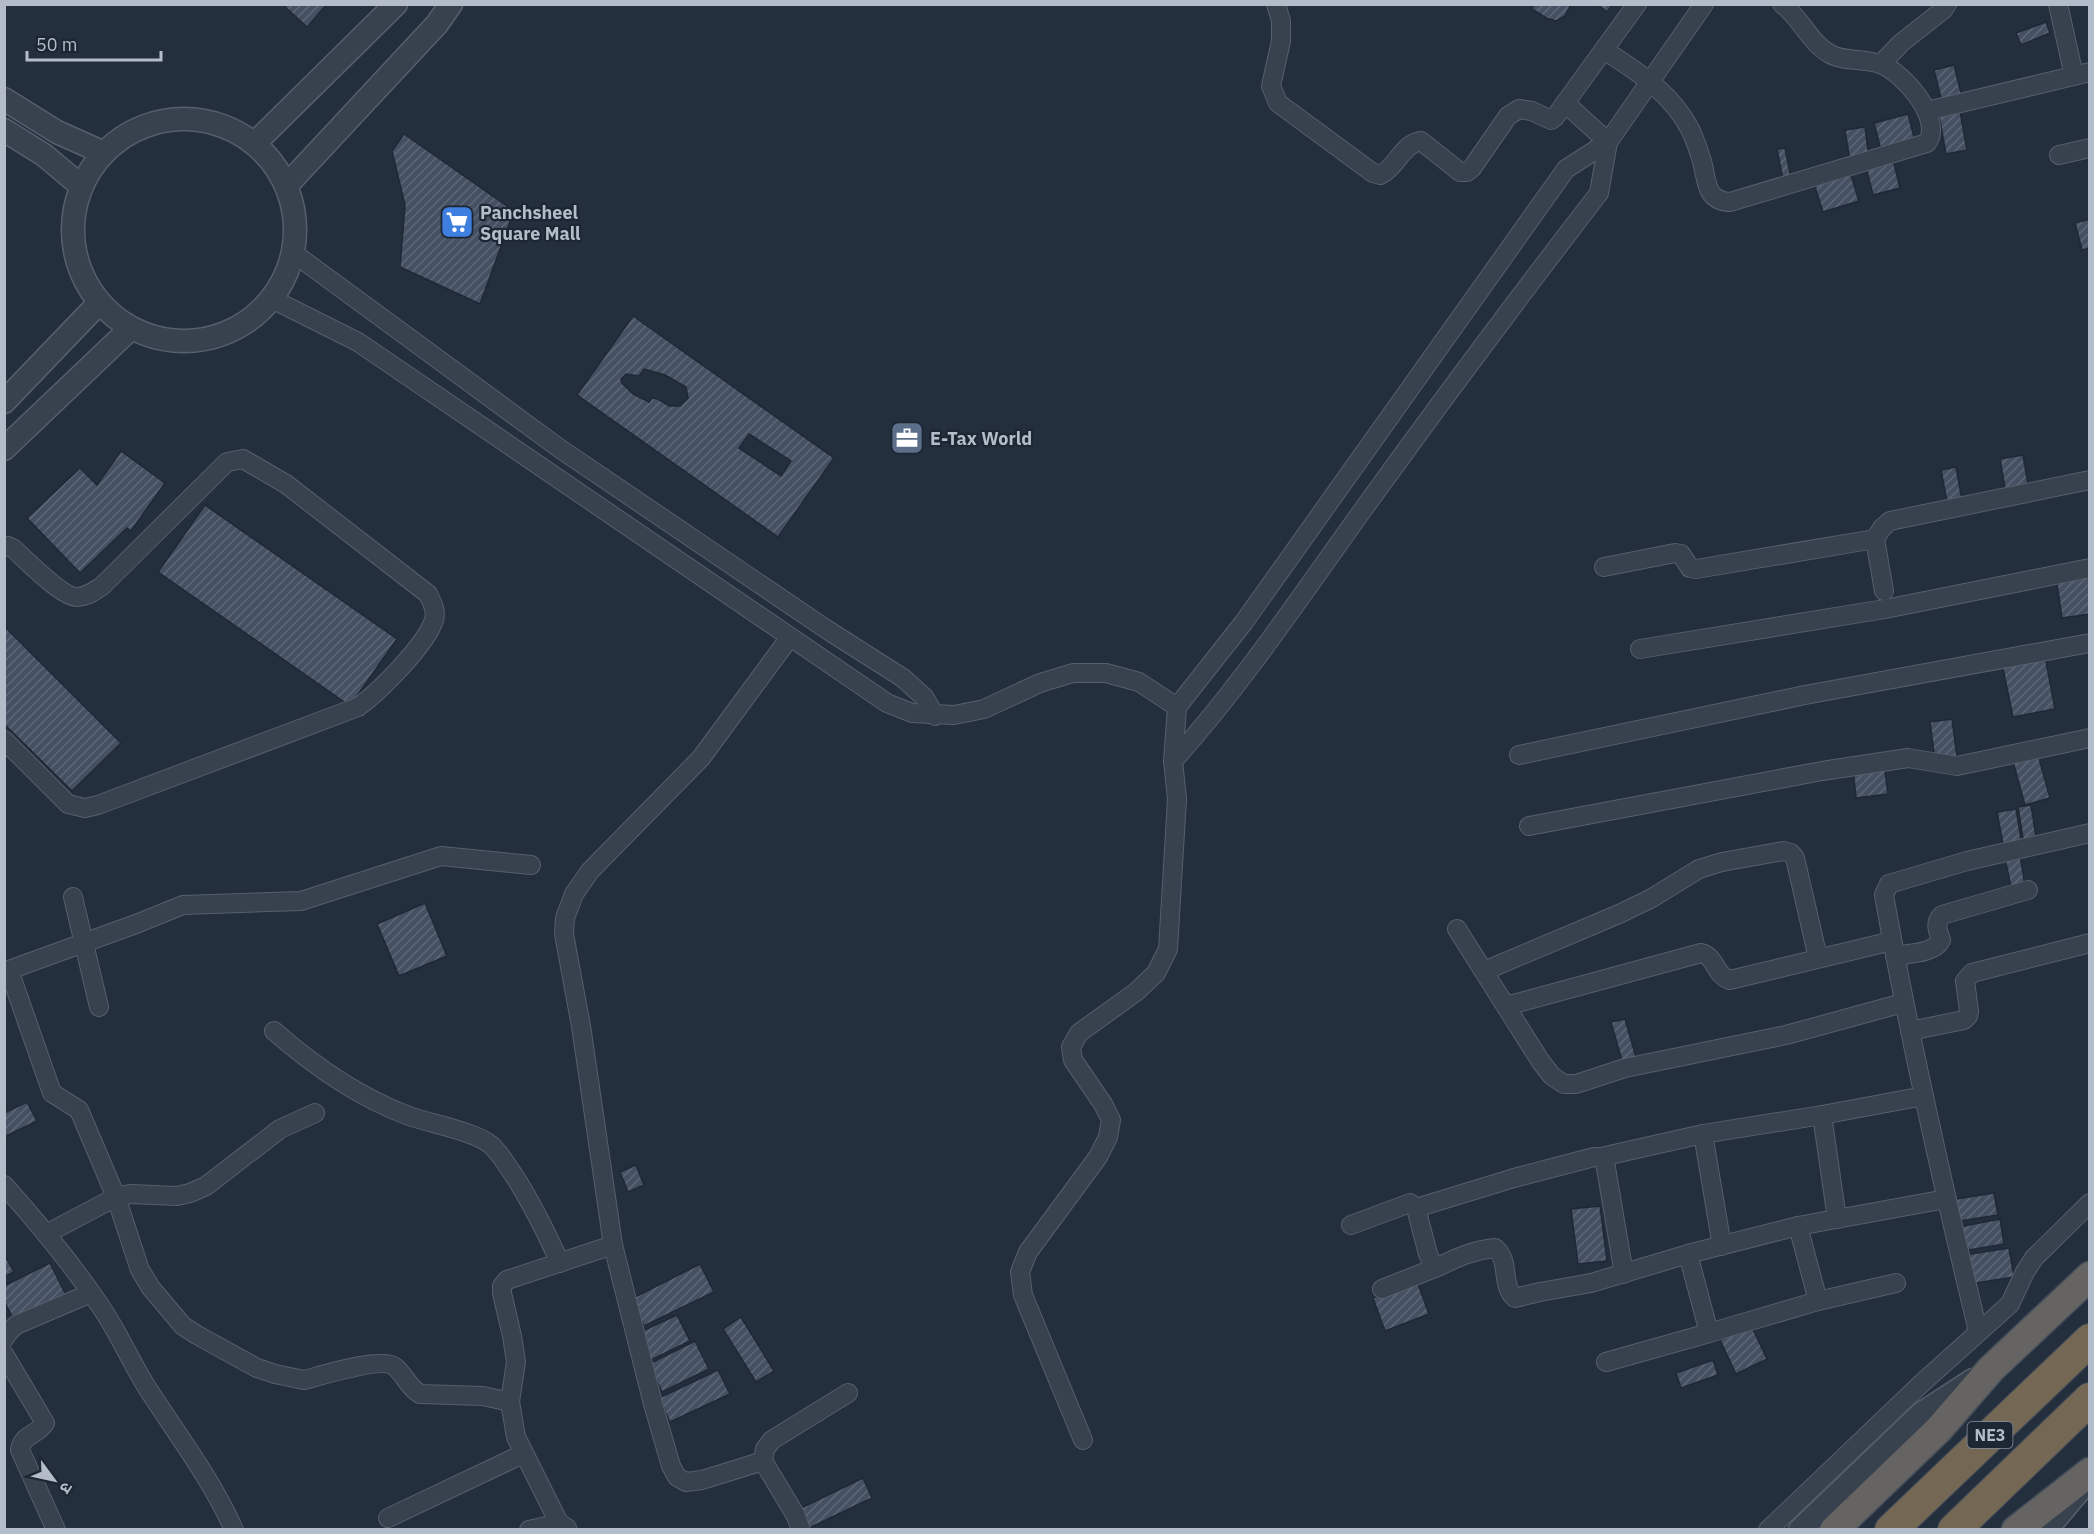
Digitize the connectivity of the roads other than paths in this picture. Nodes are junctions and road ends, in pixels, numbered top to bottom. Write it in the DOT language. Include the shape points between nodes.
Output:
graph roads {
  1 [pos="396,4"];
  2 [pos="451,4"];
  3 [pos="1276,4"];
  4 [pos="1637,4"];
  5 [pos="1704,4"];
  6 [pos="1782,4"];
  7 [pos="1947,4"];
  8 [pos="2058,4"];
  9 [pos="1604,50"];
  10 [pos="1881,64"];
  11 [pos="2082,74"];
  12 [pos="1650,81"];
  13 [pos="4,99"];
  14 [pos="1565,103"];
  15 [pos="1927,111"];
  16 [pos="4,130"];
  17 [pos="1608,142"];
  18 [pos="255,143"];
  19 [pos="2090,148"];
  20 [pos="104,153"];
  21 [pos="2059,155"];
  22 [pos="288,184"];
  23 [pos="81,186"];
  24 [pos="292,252"];
  25 [pos="270,298"];
  26 [pos="99,303"];
  27 [pos="378,316"];
  28 [pos="130,329"];
  29 [pos="358,342"];
  30 [pos="4,402"];
  31 [pos="4,449"];
  32 [pos="2090,480"];
  33 [pos="1875,538"];
  34 [pos="6,545"];
  35 [pos="1604,567"];
  36 [pos="2090,568"];
  37 [pos="1884,591"];
  38 [pos="786,602"];
  39 [pos="770,623"];
  40 [pos="790,637"];
  41 [pos="2090,644"];
  42 [pos="1640,650"];
  43 [pos="1178,707"];
  44 [pos="935,716"];
  45 [pos="2090,738"];
  46 [pos="4,740"];
  47 [pos="1519,755"];
  48 [pos="1173,761"];
  49 [pos="1529,826"];
  50 [pos="2090,833"];
  51 [pos="531,865"];
  52 [pos="2028,890"];
  53 [pos="73,897"];
  54 [pos="1457,929"];
  55 [pos="83,943"];
  56 [pos="2090,943"];
  57 [pos="1893,948"];
  58 [pos="1818,958"];
  59 [pos="1484,970"];
  60 [pos="1903,1003"];
  61 [pos="99,1006"];
  62 [pos="1506,1006"];
  63 [pos="274,1031"];
  64 [pos="1910,1031"];
  65 [pos="1924,1096"];
  66 [pos="315,1113"];
  67 [pos="1822,1115"];
  68 [pos="1702,1134"];
  69 [pos="1601,1157"];
  70 [pos="4,1185"];
  71 [pos="116,1197"];
  72 [pos="1946,1198"];
  73 [pos="2090,1203"];
  74 [pos="1416,1208"];
  75 [pos="1837,1219"];
  76 [pos="1351,1225"];
  77 [pos="1798,1226"];
  78 [pos="46,1234"];
  79 [pos="613,1245"];
  80 [pos="1722,1246"];
  81 [pos="1688,1254"];
  82 [pos="560,1263"];
  83 [pos="1440,1266"];
  84 [pos="1624,1274"];
  85 [pos="2090,1276"];
  86 [pos="1896,1283"];
  87 [pos="1382,1289"];
  88 [pos="91,1293"];
  89 [pos="1818,1301"];
  90 [pos="1978,1331"];
  91 [pos="1709,1333"];
  92 [pos="4,1339"];
  93 [pos="2090,1340"];
  94 [pos="4,1354"];
  95 [pos="1606,1362"];
  96 [pos="1991,1369"];
  97 [pos="848,1393"];
  98 [pos="2090,1399"];
  99 [pos="510,1402"];
  100 [pos="1083,1440"];
  101 [pos="523,1454"];
  102 [pos="763,1461"];
  103 [pos="2090,1472"];
  104 [pos="2090,1479"];
  105 [pos="388,1518"];
  106 [pos="563,1526"];
  107 [pos="56,1530"];
  108 [pos="234,1530"];
  109 [pos="529,1530"];
  110 [pos="801,1530"];
  111 [pos="1768,1530"];
  112 [pos="1800,1530"];
  113 [pos="1834,1530"];
  114 [pos="1891,1530"];
  115 [pos="1954,1530"];
  116 [pos="2016,1530"];
  117 [pos="2046,1530"];
  1 -- 18 [label="street"];
  2 -- 22 [label="street" via="437,24"];
  3 -- 14 [label="street" via="1281,40 1271,86 1278,103 1373,173 1387,172 1410,145 1420,141 1460,171 1467,172 1508,116 1519,109 1551,120"];
  4 -- 9 [label="street"];
  5 -- 12 [label="street"];
  6 -- 10 [label="street" via="1816,44 1833,55"];
  7 -- 10 [label="street"];
  8 -- 11 [label="street"];
  9 -- 12 [label="street"];
  9 -- 14 [label="street"];
  10 -- 15 [label="street" via="1903,78"];
  11 -- 15 [label="street"];
  12 -- 15 [label="street" via="1676,107 1691,131 1714,197 1730,202 1927,144 1931,138"];
  12 -- 17 [label="street"];
  13 -- 20 [label="street" via="57,132"];
  14 -- 17 [label="street"];
  16 -- 23 [label="street" via="44,155"];
  17 -- 43 [label="street" via="1566,169 1244,622"];
  17 -- 48 [label="street" via="1599,193 1251,666"];
  18 -- 20 [label="street" via="229,128 203,120 176,119 149,124"];
  18 -- 22 [label="street"];
  19 -- 21 [label="street"];
  20 -- 23 [label="street"];
  22 -- 24 [label="street" via="294,211"];
  23 -- 26 [label="street" via="72,231 75,255 82,276"];
  24 -- 25 [label="street" via="284,277"];
  24 -- 27 [label="street"];
  25 -- 28 [label="street" via="253,318 206,340 180,342"];
  25 -- 29 [label="street"];
  26 -- 28 [label="street"];
  26 -- 30 [label="street"];
  27 -- 29 [label="street"];
  27 -- 38 [label="street" via="560,448"];
  28 -- 31 [label="street"];
  29 -- 39 [label="street"];
  32 -- 33 [label="street" via="1890,521"];
  33 -- 35 [label="street" via="1695,569 1676,553"];
  33 -- 37 [label="street"];
  34 -- 46 [label="street" via="64,593 75,597 87,595 102,586 227,462 243,459 286,484 428,594 435,619 394,675 358,708 98,805 85,808 68,804"];
  36 -- 42 [label="street" via="1885,609"];
  38 -- 39 [label="street"];
  38 -- 44 [label="street" via="903,678 925,698"];
  39 -- 40 [label="street"];
  40 -- 44 [label="street" via="887,703 912,713"];
  40 -- 79 [label="street" via="701,758 590,871 574,894 565,918 564,934"];
  41 -- 47 [label="street" via="1805,696"];
  43 -- 44 [label="street" via="1139,681 1106,673 1073,673 1040,683 984,709"];
  43 -- 48 [label="street"];
  45 -- 49 [label="street" via="1957,766 1918,758 1822,771"];
  48 -- 100 [label="street" via="1177,799 1168,949 1156,973 1079,1033 1071,1047 1073,1060 1111,1120 1108,1137 1098,1157 1028,1252 1020,1272 1023,1295"];
  50 -- 57 [label="street" via="1967,861 1889,884 1884,895"];
  51 -- 55 [label="street" via="441,856 301,901 183,905"];
  52 -- 57 [label="street" via="1942,915 1937,926 1941,940 1932,949"];
  53 -- 55 [label="street"];
  54 -- 59 [label="street"];
  55 -- 61 [label="street"];
  55 -- 71 [label="street" via="9,970 52,1093 79,1110"];
  56 -- 64 [label="street" via="1972,973 1965,981 1969,1011 1964,1020"];
  57 -- 58 [label="street"];
  57 -- 60 [label="street"];
  58 -- 59 [label="street" via="1796,858 1784,851 1699,869 1619,915"];
  58 -- 62 [label="street" via="1730,980 1718,972 1712,959 1701,953"];
  59 -- 62 [label="street"];
  60 -- 62 [label="street" via="1786,1035 1625,1068 1576,1084 1564,1084 1552,1076"];
  60 -- 64 [label="street"];
  63 -- 82 [label="street" via="341,1083 410,1117 490,1144 528,1197"];
  64 -- 65 [label="street"];
  65 -- 67 [label="street"];
  65 -- 72 [label="street"];
  66 -- 71 [label="street" via="280,1129 206,1186 190,1193"];
  67 -- 68 [label="street"];
  67 -- 75 [label="street"];
  68 -- 69 [label="street"];
  68 -- 80 [label="street"];
  69 -- 74 [label="street"];
  69 -- 84 [label="street"];
  70 -- 78 [label="street"];
  71 -- 78 [label="street"];
  71 -- 99 [label="street" via="133,1250 151,1288 183,1326 228,1353 275,1374 304,1380 387,1363 396,1367 420,1394 483,1396"];
  72 -- 75 [label="street"];
  72 -- 90 [label="street"];
  73 -- 90 [label="street" via="2034,1258 2010,1304"];
  74 -- 76 [label="street" via="1404,1204"];
  74 -- 83 [label="street" via="1428,1254 1432,1263"];
  75 -- 77 [label="street"];
  77 -- 80 [label="street"];
  77 -- 89 [label="street"];
  78 -- 88 [label="street"];
  79 -- 82 [label="street"];
  79 -- 102 [label="street" via="653,1404 676,1477 686,1482 702,1480"];
  80 -- 81 [label="street"];
  81 -- 84 [label="street"];
  81 -- 91 [label="street"];
  82 -- 99 [label="street" via="507,1280 502,1286 516,1362"];
  83 -- 84 [label="street" via="1462,1255 1495,1248 1503,1257 1507,1288 1515,1298"];
  83 -- 87 [label="street"];
  85 -- 96 [label="highway"];
  86 -- 89 [label="street"];
  88 -- 92 [label="street" via="16,1325"];
  88 -- 108 [label="street"];
  89 -- 91 [label="street"];
  90 -- 111 [label="street"];
  91 -- 95 [label="street"];
  93 -- 114 [label="highway, NE3"];
  94 -- 107 [label="street" via="45,1423 24,1438 20,1450"];
  96 -- 112 [label="street" via="1921,1414"];
  96 -- 113 [label="highway" via="1939,1429"];
  97 -- 102 [label="street" via="772,1440"];
  98 -- 115 [label="highway, NE3"];
  99 -- 101 [label="street"];
  101 -- 105 [label="street"];
  101 -- 106 [label="street"];
  102 -- 110 [label="street"];
  103 -- 116 [label="highway"];
  104 -- 117 [label="street"];
  106 -- 109 [label="street"];
}
